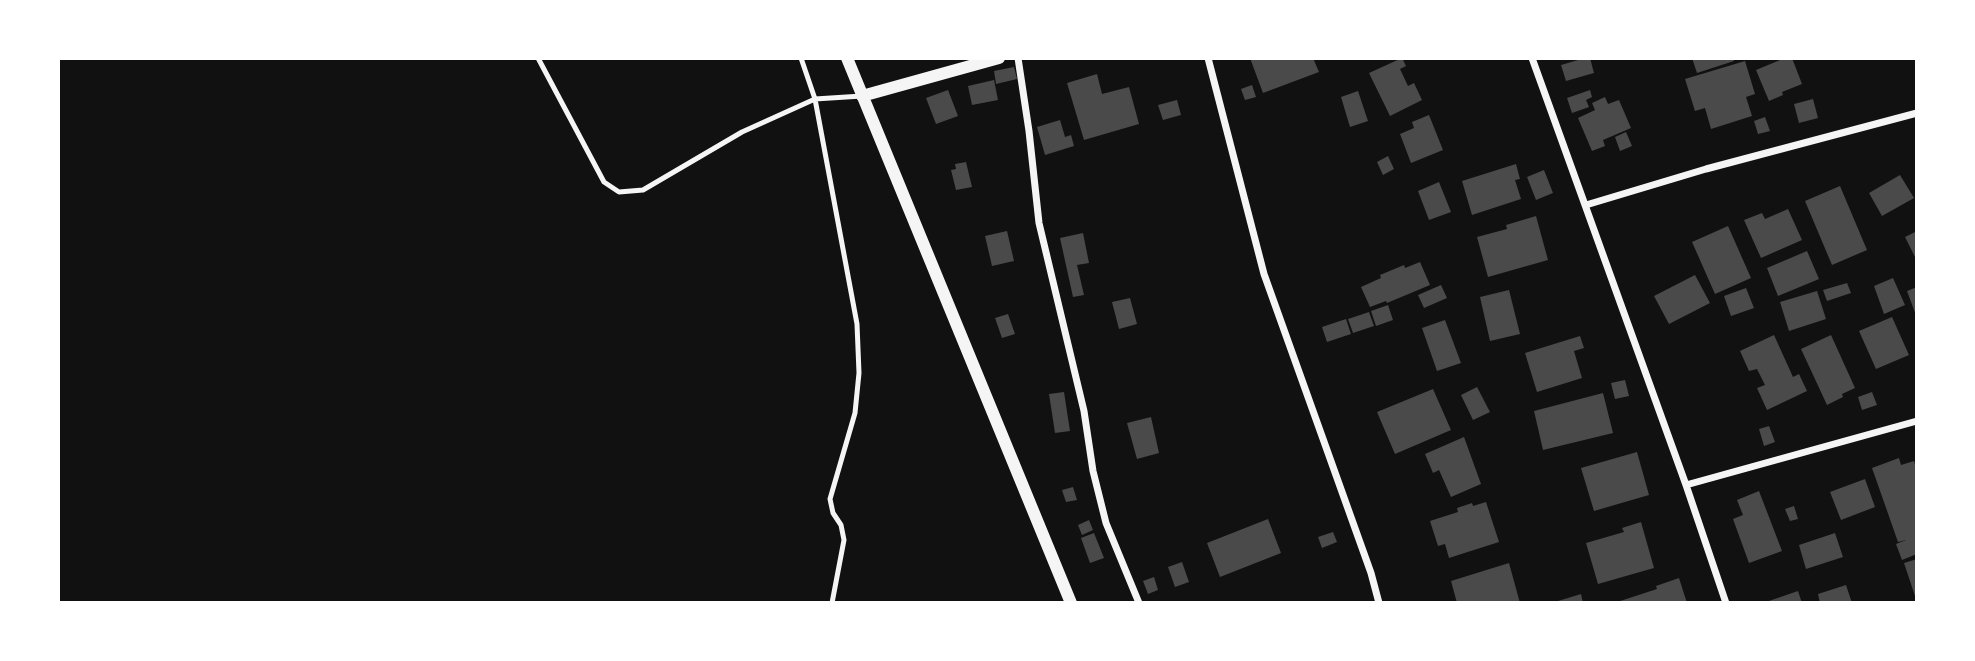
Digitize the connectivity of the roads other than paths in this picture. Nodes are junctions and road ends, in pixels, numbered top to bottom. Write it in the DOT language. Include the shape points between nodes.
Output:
graph roads {
  1 [pos="538,58"];
  2 [pos="801,58"];
  3 [pos="846,58"];
  4 [pos="999,58"];
  5 [pos="1018,58"];
  6 [pos="1208,58"];
  7 [pos="1532,58"];
  8 [pos="862,96"];
  9 [pos="816,99"];
  10 [pos="1917,113"];
  11 [pos="1586,205"];
  12 [pos="1917,421"];
  13 [pos="1686,485"];
  14 [pos="832,603"];
  15 [pos="1071,603"];
  16 [pos="1139,603"];
  17 [pos="1380,603"];
  18 [pos="1726,603"];
  1 -- 9 [label="lane" via="604,182 619,192 643,190 742,132"];
  2 -- 9 [label="lane"];
  3 -- 8 [label="street"];
  4 -- 8 [label="street"];
  5 -- 16 [label="street" via="1039,223 1084,411 1093,471 1106,523"];
  6 -- 17 [label="street" via="1264,274"];
  7 -- 11 [label="street"];
  8 -- 9 [label="lane"];
  8 -- 15 [label="street"];
  9 -- 14 [label="lane" via="857,324 859,373 855,413 830,499 844,540"];
  10 -- 11 [label="street"];
  11 -- 13 [label="street"];
  12 -- 13 [label="street"];
  13 -- 18 [label="street"];
}
